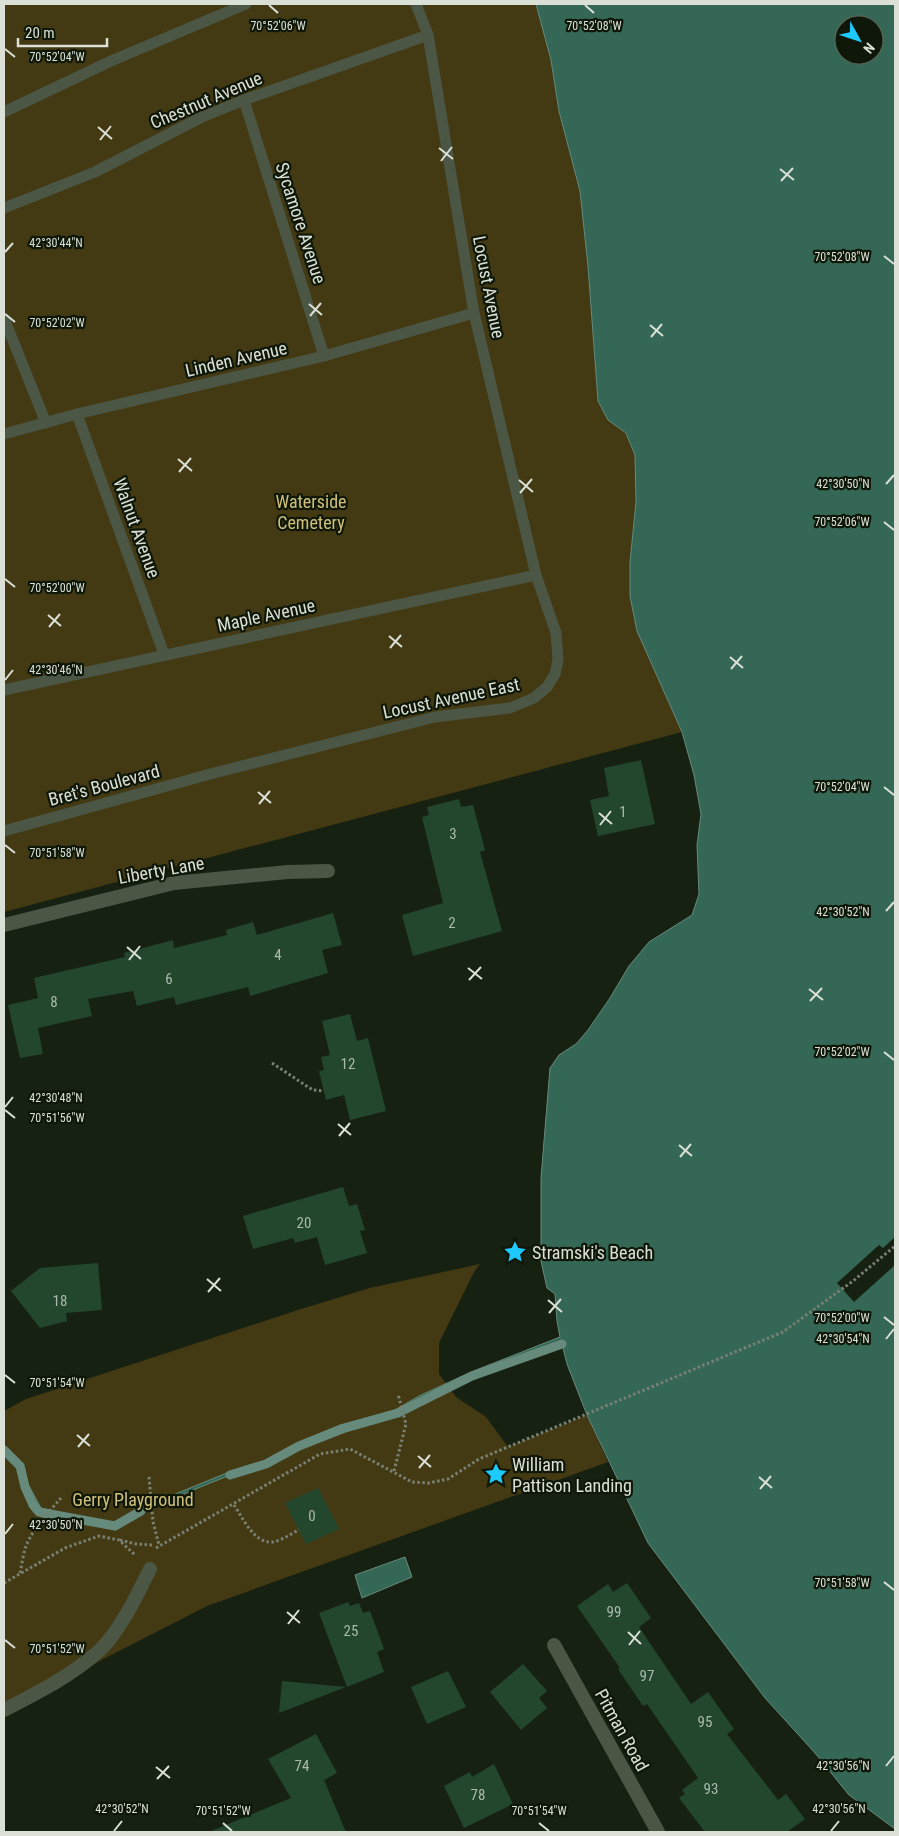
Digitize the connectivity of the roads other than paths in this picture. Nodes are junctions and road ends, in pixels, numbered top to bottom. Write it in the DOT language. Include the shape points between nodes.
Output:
graph roads {
  1 [pos="246,4"];
  2 [pos="416,4"];
  3 [pos="428,35"];
  4 [pos="244,100"];
  5 [pos="4,112"];
  6 [pos="4,208"];
  7 [pos="474,313"];
  8 [pos="4,318"];
  9 [pos="324,356"];
  10 [pos="77,414"];
  11 [pos="46,422"];
  12 [pos="4,434"];
  13 [pos="536,575"];
  14 [pos="164,654"];
  15 [pos="4,690"];
  16 [pos="214,773"];
  17 [pos="4,830"];
  18 [pos="328,871"];
  19 [pos="4,925"];
  20 [pos="150,1569"];
  21 [pos="554,1645"];
  22 [pos="4,1710"];
  23 [pos="658,1832"];
  1 -- 5 [label="lane" via="112,61"];
  2 -- 3 [label="lane, Locust Avenue"];
  3 -- 4 [label="lane, Chestnut Avenue"];
  3 -- 7 [label="lane, Locust Avenue"];
  4 -- 6 [label="lane, Chestnut Avenue" via="202,117 94,172"];
  4 -- 9 [label="lane, Sycamore Avenue"];
  7 -- 9 [label="lane, Linden Avenue"];
  7 -- 13 [label="lane, Locust Avenue"];
  8 -- 11 [label="lane"];
  9 -- 10 [label="lane, Linden Avenue"];
  10 -- 11 [label="lane, Linden Avenue"];
  10 -- 14 [label="lane, Walnut Avenue"];
  11 -- 12 [label="lane, Linden Avenue"];
  13 -- 14 [label="lane, Maple Avenue"];
  13 -- 16 [label="lane, Locust Avenue East" via="556,634 558,660 555,674 547,687 534,698 510,708 435,717"];
  14 -- 15 [label="lane, Maple Avenue"];
  16 -- 17 [label="lane, Bret's Boulevard"];
  18 -- 19 [label="street, Liberty Lane" via="174,883"];
  20 -- 22 [label="street" via="127,1614 99,1650 54,1684"];
  21 -- 23 [label="street, Pitman Road"];
}
